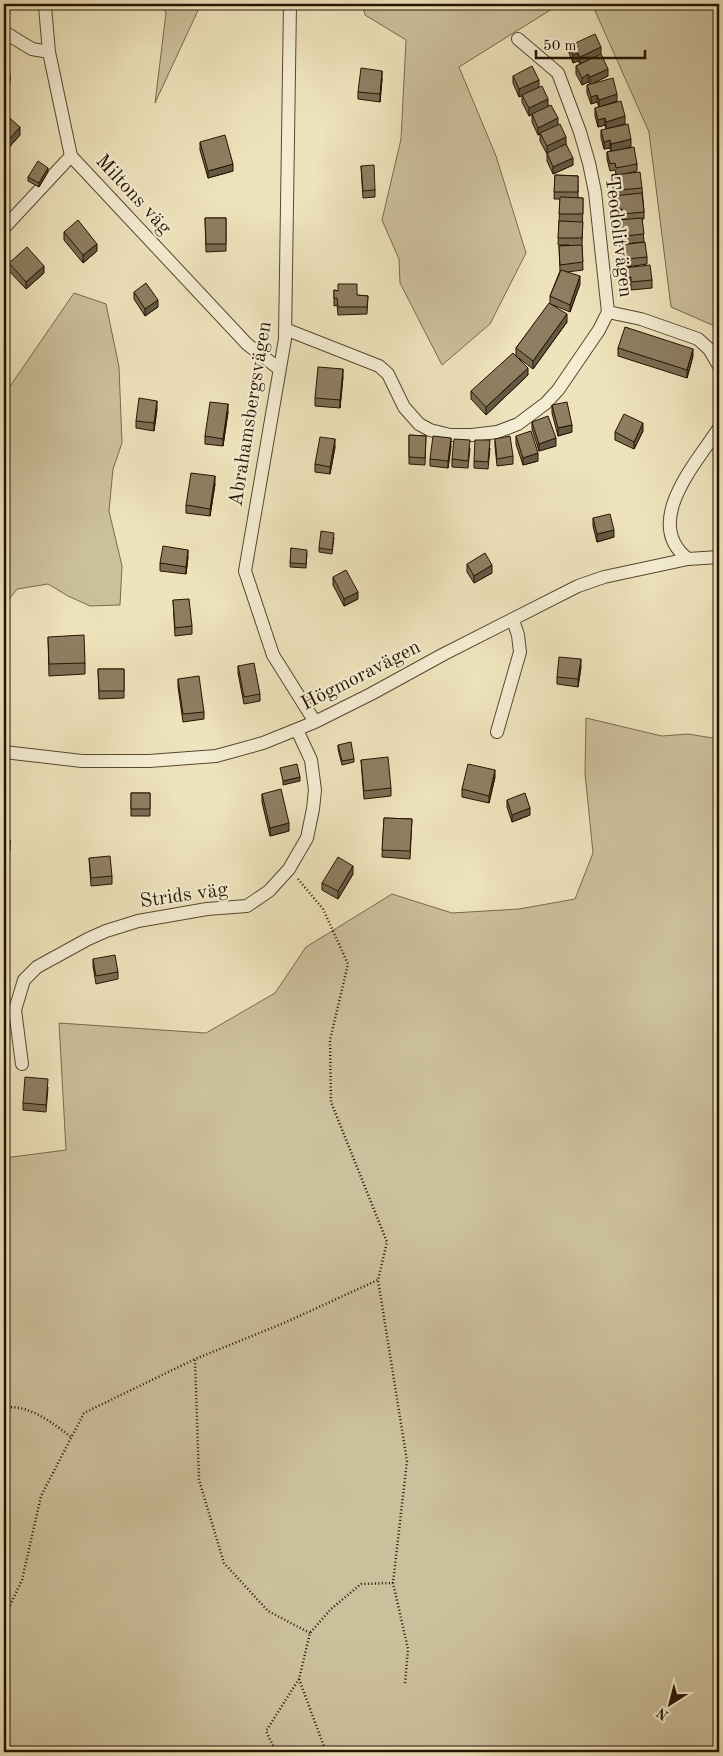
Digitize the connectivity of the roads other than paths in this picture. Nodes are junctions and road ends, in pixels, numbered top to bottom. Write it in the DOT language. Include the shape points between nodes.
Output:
graph roads {
  1 [pos="47,4"];
  2 [pos="290,4"];
  3 [pos="4,32"];
  4 [pos="518,39"];
  5 [pos="49,52"];
  6 [pos="71,156"];
  7 [pos="4,228"];
  8 [pos="608,312"];
  9 [pos="285,329"];
  10 [pos="719,366"];
  11 [pos="278,368"];
  12 [pos="719,428"];
  13 [pos="719,557"];
  14 [pos="688,559"];
  15 [pos="513,620"];
  16 [pos="315,722"];
  17 [pos="297,730"];
  18 [pos="497,732"];
  19 [pos="4,752"];
  20 [pos="22,1064"];
  1 -- 5 [label="street, Miltons väg"];
  2 -- 9 [label="street, Abrahamsbergsvägen"];
  3 -- 5 [label="street" via="32,49"];
  4 -- 8 [label="street, Teodolitvägen" via="558,73 580,132 595,192"];
  5 -- 6 [label="street, Miltons väg"];
  6 -- 7 [label="street"];
  6 -- 11 [label="street, Miltons väg" via="247,344"];
  8 -- 9 [label="street, Teodolitvägen" via="599,330 546,403 518,424 497,432 472,435 450,435 419,424 404,407 388,374 379,366"];
  8 -- 10 [label="street" via="641,319 698,339 709,349"];
  9 -- 11 [label="street, Abrahamsbergsvägen"];
  11 -- 16 [label="street, Abrahamsbergsvägen" via="245,571 273,655"];
  12 -- 14 [label="street" via="682,483 673,503 669,531 680,553"];
  13 -- 14 [label="street, Högmoravägen"];
  14 -- 15 [label="street, Högmoravägen" via="604,576"];
  15 -- 16 [label="street, Högmoravägen"];
  15 -- 18 [label="street" via="520,652"];
  16 -- 17 [label="street, Högmoravägen"];
  17 -- 19 [label="street, Högmoravägen" via="216,756 82,761"];
  17 -- 20 [label="street, Strids väg" via="311,760 315,790 307,838 289,869 269,891 247,906 138,921 88,939 37,967 24,980 15,1010"];
}
